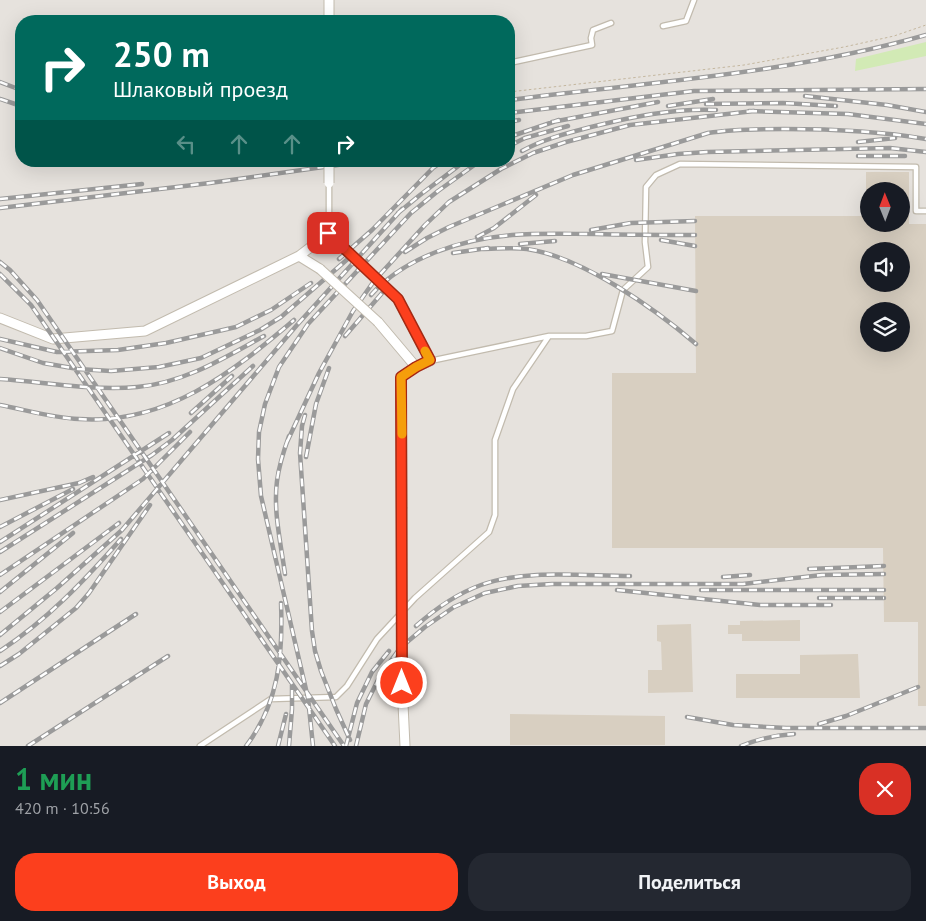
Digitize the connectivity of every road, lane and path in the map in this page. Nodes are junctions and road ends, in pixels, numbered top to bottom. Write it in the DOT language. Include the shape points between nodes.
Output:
graph roads {
  1 [pos="329,0"];
  2 [pos="694,0"];
  3 [pos="329,15"];
  4 [pos="611,23"];
  5 [pos="926,25"];
  6 [pos="663,26"];
  7 [pos="515,62"];
  8 [pos="515,91"];
  9 [pos="329,167"];
  10 [pos="329,183"];
  11 [pos="926,211"];
  12 [pos="328,233"];
  13 [pos="299,256"];
  14 [pos="0,318"];
  15 [pos="549,336"];
  16 [pos="430,360"];
  17 [pos="416,367"];
  18 [pos="200,746"];
  19 [pos="405,746"];
  1 -- 3 [label="street"];
  2 -- 6 [label="lane" via="686,22"];
  4 -- 7 [label="lane" via="593,30 592,45"];
  5 -- 8 [label="path" via="844,47 744,65"];
  9 -- 10 [label="street, bridge"];
  10 -- 12 [label="lane"];
  11 -- 15 [label="lane" via="916,211 916,167 680,164 656,175 646,187 648,267 623,290 612,331 586,336"];
  12 -- 13 [label="street"];
  12 -- 16 [label="street, bridge" via="398,299"];
  13 -- 14 [label="street" via="145,331 53,339"];
  13 -- 17 [label="street, bridge" via="320,269 378,322"];
  15 -- 16 [label="lane"];
  15 -- 18 [label="lane" via="513,389 495,440 495,515 489,532 415,598 377,639 347,686 336,697 272,700"];
  16 -- 17 [label="street"];
  17 -- 19 [label="street, bridge" via="401,377"];
}
